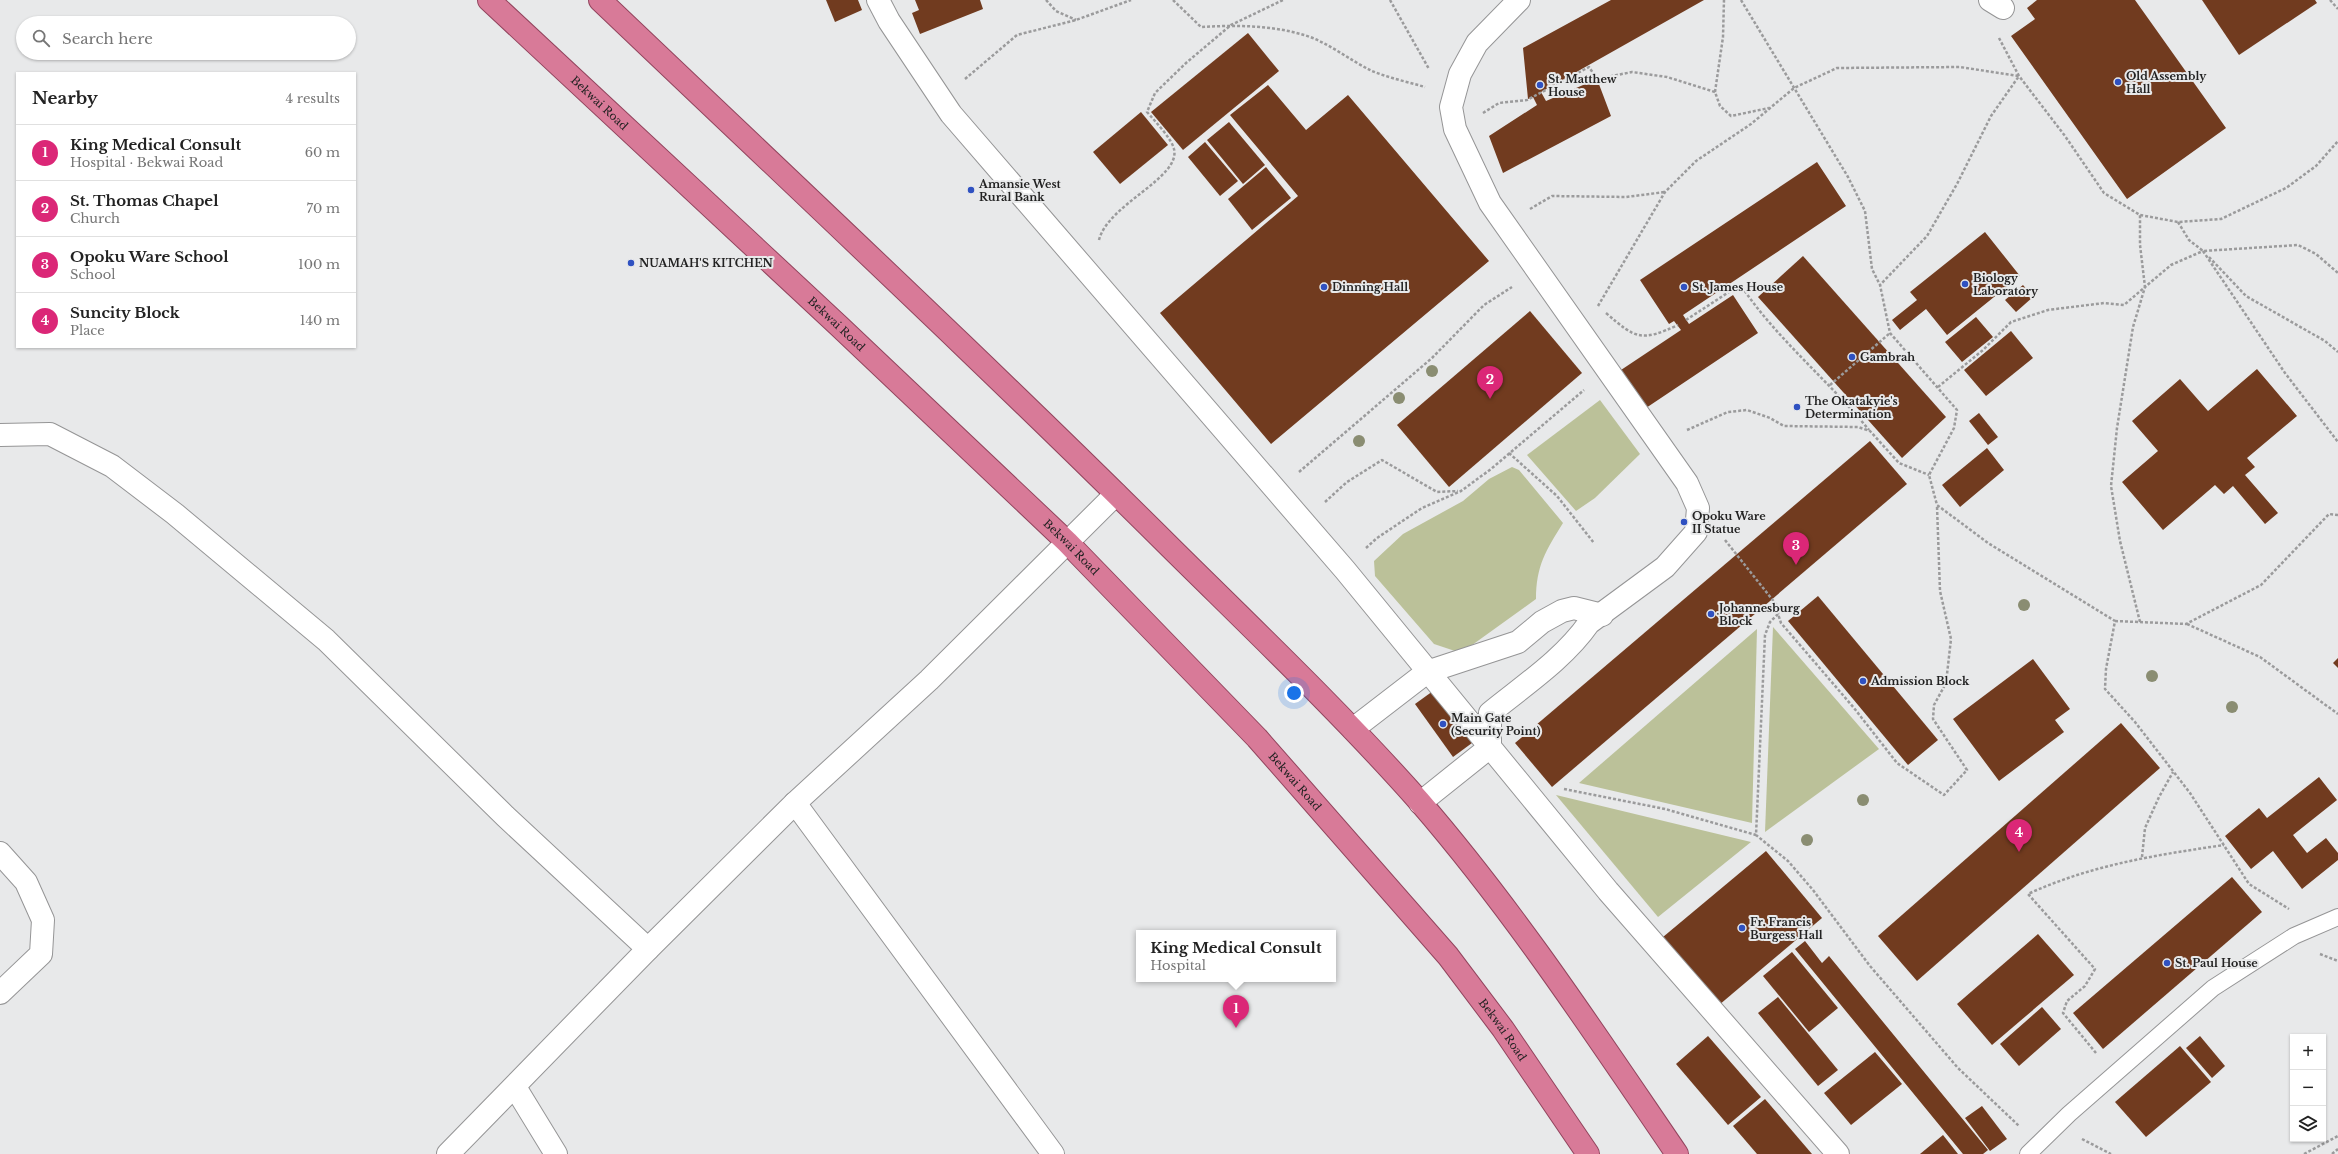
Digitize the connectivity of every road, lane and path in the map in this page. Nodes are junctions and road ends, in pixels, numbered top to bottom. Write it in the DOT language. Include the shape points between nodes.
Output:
graph roads {
  1 [pos="489,0"];
  2 [pos="600,0"];
  3 [pos="878,0"];
  4 [pos="1046,0"];
  5 [pos="1131,0"];
  6 [pos="1173,0"];
  7 [pos="1283,0"];
  8 [pos="1390,0"];
  9 [pos="1519,0"];
  10 [pos="1724,0"];
  11 [pos="1741,0"];
  12 [pos="2330,0"];
  13 [pos="1996,4"];
  14 [pos="2338,9"];
  15 [pos="1076,20"];
  16 [pos="1231,25"];
  17 [pos="2020,76"];
  18 [pos="1794,88"];
  19 [pos="1714,92"];
  20 [pos="940,98"];
  21 [pos="1447,100"];
  22 [pos="1771,108"];
  23 [pos="2338,142"];
  24 [pos="1462,144"];
  25 [pos="1665,192"];
  26 [pos="2140,215"];
  27 [pos="2178,222"];
  28 [pos="1518,244"];
  29 [pos="2203,251"];
  30 [pos="1538,271"];
  31 [pos="2338,273"];
  32 [pos="1090,274"];
  33 [pos="1880,285"];
  34 [pos="2145,287"];
  35 [pos="1598,306"];
  36 [pos="1686,320"];
  37 [pos="1678,325"];
  38 [pos="1890,333"];
  39 [pos="1589,343"];
  40 [pos="2338,352"];
  41 [pos="1608,370"];
  42 [pos="1830,385"];
  43 [pos="1938,387"];
  44 [pos="1870,431"];
  45 [pos="0,435"];
  46 [pos="1655,437"];
  47 [pos="2338,442"];
  48 [pos="1509,453"];
  49 [pos="1929,476"];
  50 [pos="1277,490"];
  51 [pos="1461,491"];
  52 [pos="1116,494"];
  53 [pos="1937,506"];
  54 [pos="2338,515"];
  55 [pos="1697,517"];
  56 [pos="1304,521"];
  57 [pos="1067,542"];
  58 [pos="1594,543"];
  59 [pos="1345,570"];
  60 [pos="1778,614"];
  61 [pos="1602,615"];
  62 [pos="2115,621"];
  63 [pos="2140,622"];
  64 [pos="2186,624"];
  65 [pos="1427,672"];
  66 [pos="2338,714"];
  67 [pos="1353,729"];
  68 [pos="1490,747"];
  69 [pos="2173,772"];
  70 [pos="1561,789"];
  71 [pos="795,803"];
  72 [pos="1420,803"];
  73 [pos="1756,835"];
  74 [pos="2224,845"];
  75 [pos="0,854"];
  76 [pos="2142,857"];
  77 [pos="2338,917"];
  78 [pos="2311,929"];
  79 [pos="648,949"];
  80 [pos="2338,961"];
  81 [pos="0,993"];
  82 [pos="2114,1074"];
  83 [pos="514,1087"];
  84 [pos="2338,1136"];
  85 [pos="2033,1149"];
  86 [pos="2338,1149"];
  87 [pos="448,1154"];
  88 [pos="556,1154"];
  89 [pos="1053,1154"];
  90 [pos="1588,1154"];
  91 [pos="1677,1154"];
  92 [pos="1838,1154"];
  93 [pos="2111,1154"];
  94 [pos="2304,1154"];
  95 [pos="2332,1154"];
  1 -- 57 [label="highway, Bekwai Road" via="840,326"];
  2 -- 52 [label="highway"];
  3 -- 20 [label="street" via="889,22"];
  4 -- 15 [label="path" via="1056,11"];
  5 -- 15 [label="path"];
  6 -- 16 [label="path" via="1201,27"];
  7 -- 16 [label="path"];
  8 -- 21 [label="path"];
  9 -- 21 [label="street" via="1477,43"];
  10 -- 19 [label="path" via="1723,37"];
  11 -- 18 [label="path"];
  12 -- 14 [label="path"];
  13 -- 17 [label="path" via="1994,28"];
  15 -- 20 [label="path" via="1017,36 983,66"];
  16 -- 21 [label="path" via="1278,28 1306,35 1374,71"];
  16 -- 32 [label="path" via="1186,63 1152,98 1147,112 1174,148 1174,163 1162,176 1119,210 1102,229"];
  17 -- 18 [label="path" via="1960,67 1837,68"];
  17 -- 26 [label="path" via="2104,193"];
  17 -- 33 [label="path" via="1991,116 1927,236"];
  18 -- 22 [label="path"];
  18 -- 33 [label="path" via="1848,177 1865,211 1872,269"];
  19 -- 22 [label="path" via="1720,106 1732,116"];
  19 -- 24 [label="path" via="1667,77 1632,72 1597,79 1589,67 1527,100 1499,103 1471,120"];
  20 -- 32 [label="street" via="951,114"];
  21 -- 24 [label="street"];
  22 -- 25 [label="path" via="1696,161"];
  23 -- 27 [label="path" via="2316,166 2286,188 2221,219"];
  24 -- 28 [label="street" via="1490,203"];
  25 -- 28 [label="path" via="1626,197 1552,196 1530,208"];
  25 -- 35 [label="path"];
  26 -- 27 [label="path"];
  26 -- 34 [label="path" via="2140,245"];
  27 -- 29 [label="path" via="2189,240"];
  28 -- 30 [label="street"];
  29 -- 31 [label="path" via="2298,245 2316,254"];
  29 -- 34 [label="path" via="2171,265"];
  29 -- 40 [label="path" via="2246,296 2325,341"];
  29 -- 47 [label="path" via="2285,373"];
  30 -- 39 [label="street"];
  30 -- 50 [label="path" via="1484,305 1432,358"];
  32 -- 50 [label="street"];
  33 -- 38 [label="path"];
  34 -- 43 [label="path" via="2124,305 2104,303 2048,310 2011,322 1983,350"];
  34 -- 63 [label="path" via="2133,327 2117,428 2112,486 2120,541"];
  35 -- 37 [label="path" via="1638,337 1654,336"];
  35 -- 39 [label="path"];
  36 -- 42 [label="path" via="1742,286 1792,346"];
  38 -- 42 [label="path"];
  38 -- 43 [label="path"];
  39 -- 41 [label="street"];
  41 -- 46 [label="street"];
  41 -- 48 [label="path"];
  42 -- 44 [label="path"];
  43 -- 49 [label="path" via="1957,410 1954,428"];
  44 -- 46 [label="path" via="1858,427 1784,426 1747,410 1728,412 1676,435 1673,429"];
  44 -- 49 [label="path" via="1899,463"];
  45 -- 79 [label="street" via="50,434 112,466 174,514 326,640 505,816"];
  46 -- 55 [label="street" via="1687,483 1698,508"];
  48 -- 51 [label="path"];
  48 -- 58 [label="path" via="1557,496"];
  49 -- 53 [label="path"];
  50 -- 56 [label="street"];
  51 -- 56 [label="path" via="1437,492 1382,460 1347,482"];
  51 -- 59 [label="path" via="1422,508 1377,538"];
  52 -- 57 [label="street"];
  52 -- 67 [label="highway"];
  53 -- 60 [label="path" via="1940,591 1951,639 1946,683 1934,705 1933,719 1967,770 1944,795 1897,763 1781,623"];
  53 -- 62 [label="path" via="1988,543"];
  54 -- 64 [label="path" via="2329,514 2261,585"];
  55 -- 60 [label="path" via="1719,533 1779,608"];
  55 -- 61 [label="street" via="1696,532 1665,567"];
  56 -- 59 [label="street"];
  57 -- 71 [label="street" via="929,680"];
  57 -- 90 [label="highway, Bekwai Road" via="1257,738 1448,956 1503,1029"];
  59 -- 65 [label="street"];
  60 -- 73 [label="path" via="1770,622 1765,635"];
  61 -- 65 [label="street" via="1574,608 1562,611 1542,622 1518,642"];
  61 -- 68 [label="street" via="1589,623 1545,668 1490,713"];
  62 -- 63 [label="path"];
  62 -- 69 [label="path" via="2105,689 2135,722"];
  63 -- 64 [label="path"];
  64 -- 66 [label="path" via="2260,657"];
  65 -- 67 [label="street"];
  65 -- 68 [label="street"];
  67 -- 72 [label="highway"];
  68 -- 72 [label="street"];
  68 -- 92 [label="street" via="1613,897"];
  69 -- 74 [label="path"];
  69 -- 76 [label="path" via="2158,797 2145,828"];
  70 -- 73 [label="path" via="1665,809"];
  71 -- 79 [label="street"];
  71 -- 89 [label="street"];
  72 -- 91 [label="highway" via="1500,901 1562,984"];
  73 -- 85 [label="path" via="1788,861 1803,878 1870,966 1958,1068"];
  74 -- 76 [label="path"];
  74 -- 78 [label="path" via="2249,884 2285,905"];
  75 -- 81 [label="street" via="26,882 43,920 41,954"];
  76 -- 82 [label="path" via="2060,879 2028,894 2095,969 2085,986 2067,1001 2063,1013"];
  77 -- 78 [label="lane"];
  78 -- 80 [label="path" via="2309,942 2312,950"];
  78 -- 82 [label="lane" via="2294,936 2213,988"];
  79 -- 83 [label="street"];
  82 -- 85 [label="lane"];
  83 -- 87 [label="street"];
  83 -- 88 [label="street"];
  84 -- 94 [label="path"];
  85 -- 93 [label="path" via="2070,1133"];
  86 -- 95 [label="path"];
}
